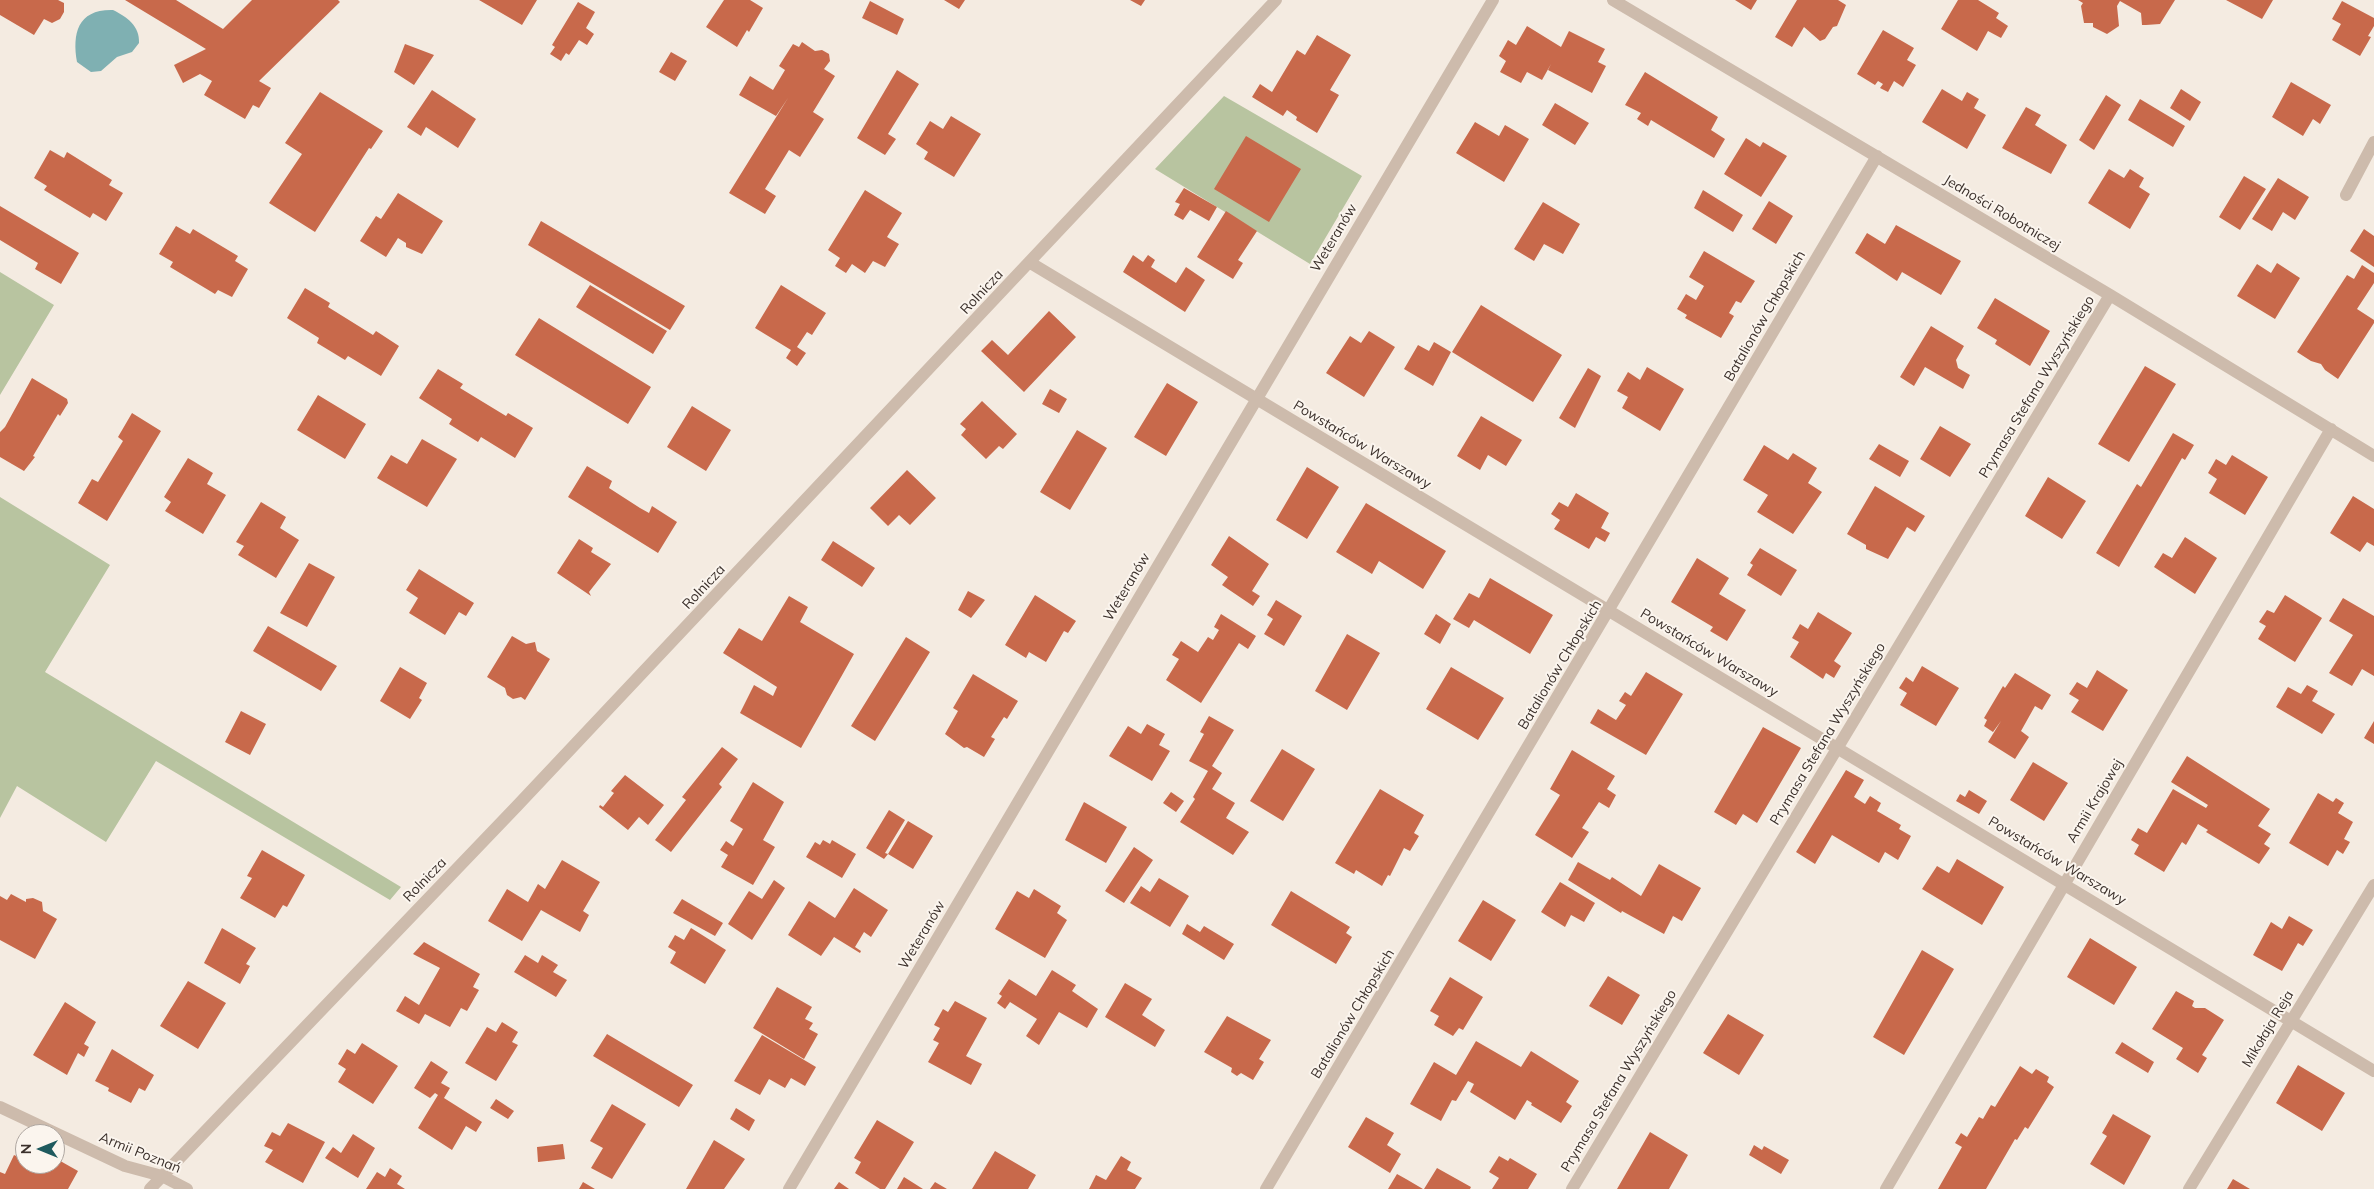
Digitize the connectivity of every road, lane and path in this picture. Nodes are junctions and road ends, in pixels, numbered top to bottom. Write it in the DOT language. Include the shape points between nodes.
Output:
graph roads {
  1 [pos="1276,0"];
  2 [pos="1493,0"];
  3 [pos="1613,0"];
  4 [pos="2374,142"];
  5 [pos="1877,156"];
  6 [pos="2346,195"];
  7 [pos="1029,262"];
  8 [pos="2110,295"];
  9 [pos="1256,398"];
  10 [pos="2331,429"];
  11 [pos="2374,456"];
  12 [pos="1609,612"];
  13 [pos="1837,746"];
  14 [pos="2064,883"];
  15 [pos="2374,885"];
  16 [pos="2291,1020"];
  17 [pos="2374,1070"];
  18 [pos="0,1107"];
  19 [pos="162,1176"];
  20 [pos="150,1189"];
  21 [pos="187,1189"];
  22 [pos="789,1189"];
  23 [pos="1266,1189"];
  24 [pos="1572,1189"];
  25 [pos="1886,1189"];
  26 [pos="2189,1189"];
  1 -- 7 [label="street, Rolnicza"];
  2 -- 9 [label="street, Weteranów"];
  3 -- 5 [label="street, Jedności Robotniczej"];
  4 -- 6 [label="street"];
  5 -- 8 [label="street, Jedności Robotniczej"];
  5 -- 12 [label="street, Batalionów Chłopskich"];
  7 -- 9 [label="street, Powstańców Warszawy"];
  7 -- 19 [label="street, Rolnicza" via="516,807"];
  8 -- 10 [label="street, Jedności Robotniczej"];
  8 -- 13 [label="street, Prymasa Stefana Wyszyńskiego"];
  9 -- 12 [label="street, Powstańców Warszawy"];
  9 -- 22 [label="street, Weteranów"];
  10 -- 11 [label="street, Jedności Robotniczej"];
  10 -- 14 [label="street, Armii Krajowej"];
  12 -- 13 [label="street, Powstańców Warszawy"];
  12 -- 23 [label="street, Batalionów Chłopskich"];
  13 -- 14 [label="street, Powstańców Warszawy"];
  13 -- 24 [label="street, Prymasa Stefana Wyszyńskiego"];
  14 -- 16 [label="street, Powstańców Warszawy"];
  14 -- 25 [label="street, Armii Krajowej"];
  15 -- 16 [label="street, Mikołaja Reja"];
  16 -- 17 [label="street, Powstańców Warszawy"];
  16 -- 26 [label="street, Mikołaja Reja"];
  18 -- 19 [label="street, Armii Poznań" via="125,1166"];
  19 -- 20 [label="street, Rolnicza"];
  19 -- 21 [label="street, Armii Poznań"];
}
